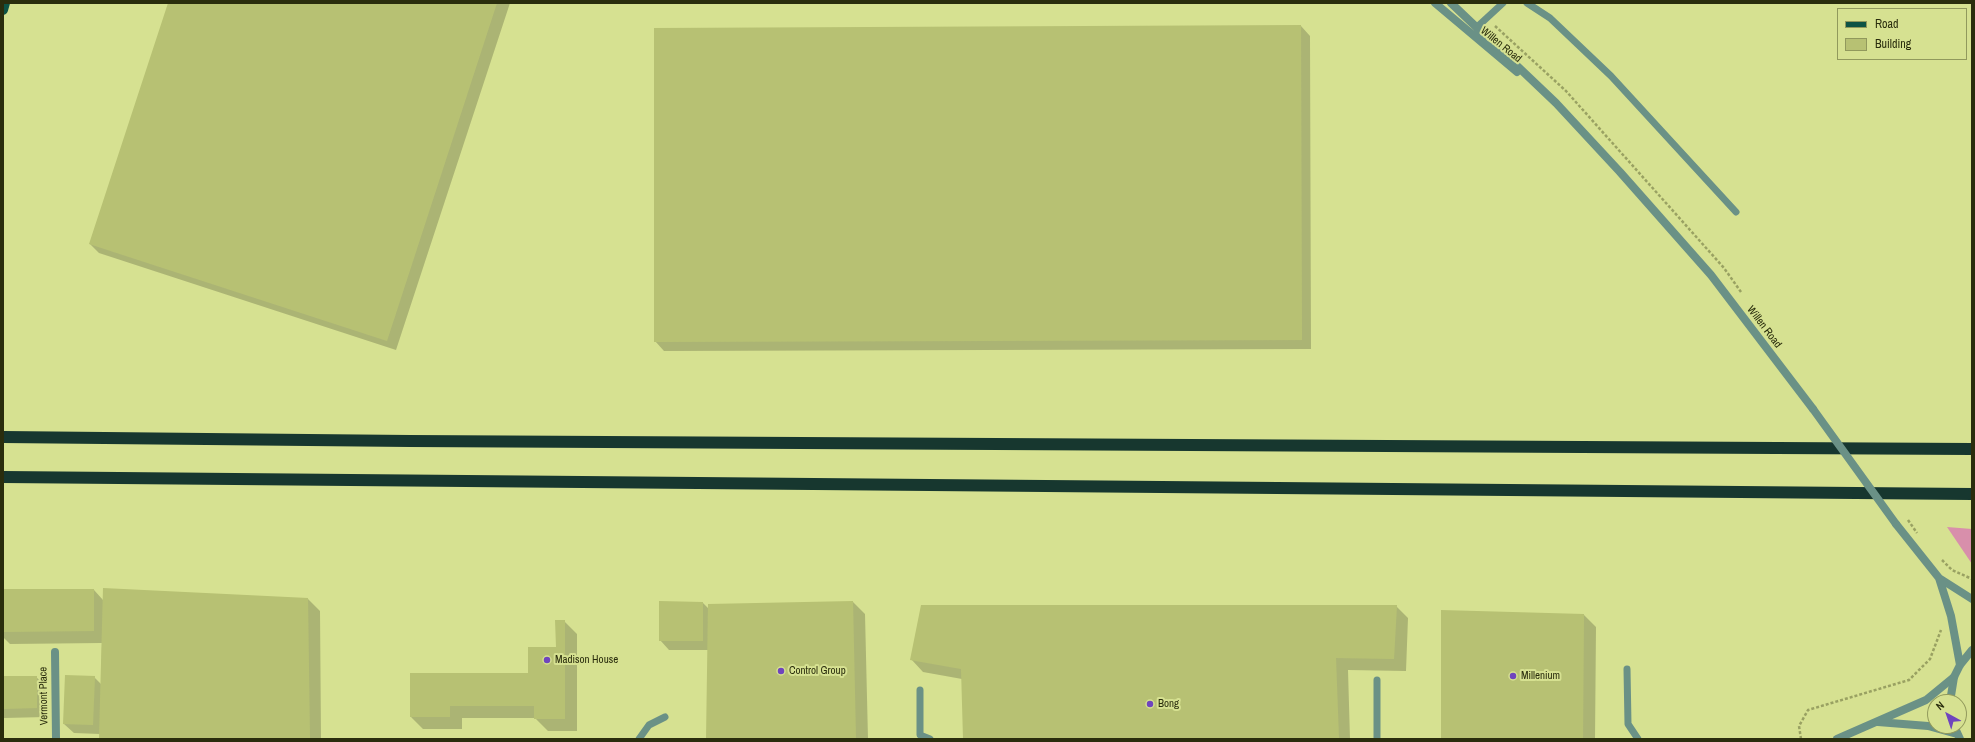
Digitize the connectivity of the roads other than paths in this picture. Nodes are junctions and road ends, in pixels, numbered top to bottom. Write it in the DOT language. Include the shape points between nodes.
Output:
graph roads {
  1 [pos="5,3"];
  2 [pos="1435,3"];
  3 [pos="1451,3"];
  4 [pos="1502,3"];
  5 [pos="1527,3"];
  6 [pos="3,10"];
  7 [pos="1478,27"];
  8 [pos="1556,102"];
  9 [pos="1736,212"];
  10 [pos="3,437"];
  11 [pos="1972,449"];
  12 [pos="3,477"];
  13 [pos="1972,494"];
  14 [pos="1939,578"];
  15 [pos="1972,599"];
  16 [pos="1972,650"];
  17 [pos="55,652"];
  18 [pos="1960,665"];
  19 [pos="1627,669"];
  20 [pos="1954,677"];
  21 [pos="1377,680"];
  22 [pos="920,690"];
  23 [pos="1951,694"];
  24 [pos="665,717"];
  25 [pos="1877,722"];
  26 [pos="1927,726"];
  27 [pos="56,739"];
  28 [pos="639,739"];
  29 [pos="930,739"];
  30 [pos="1377,739"];
  31 [pos="1638,739"];
  32 [pos="1837,739"];
  1 -- 6 [label="main road"];
  2 -- 8 [label="street, Willen Road" via="1472,36"];
  3 -- 7 [label="street, Willen Road"];
  4 -- 7 [label="lane"];
  5 -- 9 [label="lane" via="1550,18 1611,76"];
  7 -- 8 [label="street, Willen Road"];
  8 -- 14 [label="street, Willen Road, bridge" via="1711,275"];
  10 -- 11 [label="highway"];
  12 -- 13 [label="highway"];
  14 -- 15 [label="street, Willen Road"];
  14 -- 18 [label="street, Willen Road" via="1951,616"];
  16 -- 18 [label="street"];
  17 -- 27 [label="street, Vermont Place"];
  18 -- 20 [label="street"];
  19 -- 31 [label="lane" via="1628,724"];
  20 -- 23 [label="street"];
  20 -- 25 [label="street" via="1926,700"];
  21 -- 30 [label="lane"];
  22 -- 29 [label="lane" via="920,735"];
  24 -- 28 [label="lane" via="649,724"];
  25 -- 26 [label="street"];
  25 -- 32 [label="street"];
}
